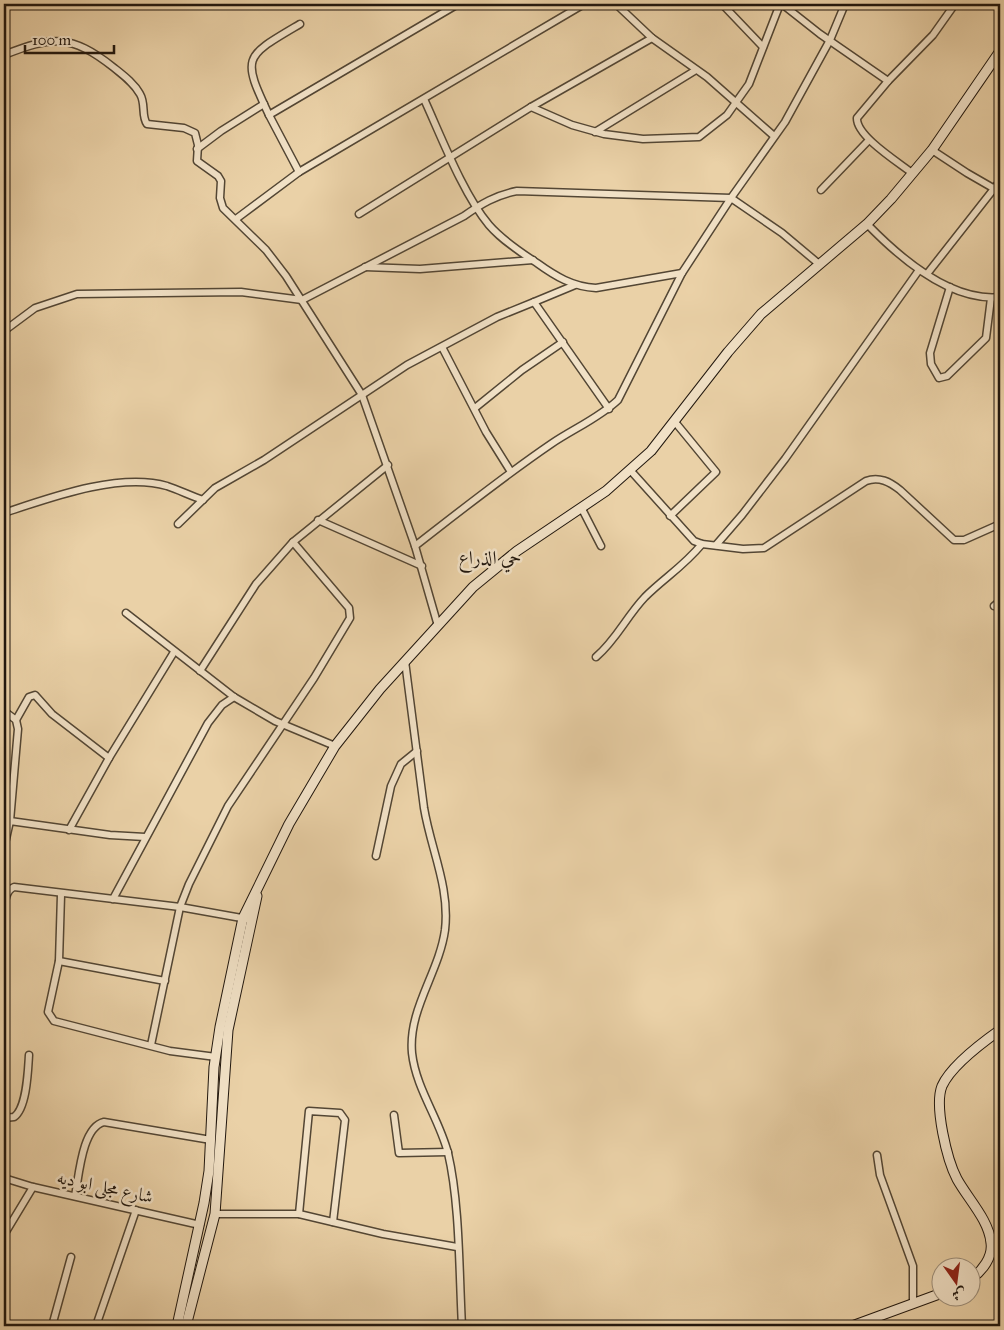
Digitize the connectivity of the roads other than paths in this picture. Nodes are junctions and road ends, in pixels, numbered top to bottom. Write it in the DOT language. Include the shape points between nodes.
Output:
graph roads {
  1 [pos="9,4"];
  2 [pos="458,4"];
  3 [pos="584,4"];
  4 [pos="616,4"];
  5 [pos="722,4"];
  6 [pos="781,4"];
  7 [pos="845,4"];
  8 [pos="955,4"];
  9 [pos="4,9"];
  10 [pos="300,24"];
  11 [pos="652,38"];
  12 [pos="830,40"];
  13 [pos="763,47"];
  14 [pos="1000,51"];
  15 [pos="4,54"];
  16 [pos="997,62"];
  17 [pos="696,70"];
  18 [pos="888,81"];
  19 [pos="424,99"];
  20 [pos="737,102"];
  21 [pos="264,104"];
  22 [pos="531,108"];
  23 [pos="270,115"];
  24 [pos="595,132"];
  25 [pos="774,136"];
  26 [pos="869,140"];
  27 [pos="197,150"];
  28 [pos="932,150"];
  29 [pos="451,157"];
  30 [pos="299,172"];
  31 [pos="912,174"];
  32 [pos="1000,181"];
  33 [pos="821,190"];
  34 [pos="998,190"];
  35 [pos="731,198"];
  36 [pos="477,207"];
  37 [pos="359,214"];
  38 [pos="236,219"];
  39 [pos="867,224"];
  40 [pos="533,260"];
  41 [pos="818,264"];
  42 [pos="365,267"];
  43 [pos="920,270"];
  44 [pos="682,273"];
  45 [pos="927,274"];
  46 [pos="575,285"];
  47 [pos="950,287"];
  48 [pos="1000,297"];
  49 [pos="992,298"];
  50 [pos="302,300"];
  51 [pos="534,302"];
  52 [pos="4,331"];
  53 [pos="563,342"];
  54 [pos="442,347"];
  55 [pos="362,395"];
  56 [pos="475,408"];
  57 [pos="609,409"];
  58 [pos="675,422"];
  59 [pos="388,465"];
  60 [pos="631,471"];
  61 [pos="512,472"];
  62 [pos="203,500"];
  63 [pos="582,509"];
  64 [pos="4,513"];
  65 [pos="670,516"];
  66 [pos="318,520"];
  67 [pos="178,524"];
  68 [pos="1000,524"];
  69 [pos="293,542"];
  70 [pos="702,544"];
  71 [pos="716,545"];
  72 [pos="415,546"];
  73 [pos="601,546"];
  74 [pos="422,566"];
  75 [pos="1000,600"];
  76 [pos="994,606"];
  77 [pos="126,613"];
  78 [pos="438,626"];
  79 [pos="174,652"];
  80 [pos="596,657"];
  81 [pos="406,660"];
  82 [pos="200,670"];
  83 [pos="234,697"];
  84 [pos="4,711"];
  85 [pos="16,720"];
  86 [pos="284,725"];
  87 [pos="335,746"];
  88 [pos="417,751"];
  89 [pos="109,758"];
  90 [pos="10,821"];
  91 [pos="69,830"];
  92 [pos="145,837"];
  93 [pos="4,848"];
  94 [pos="376,856"];
  95 [pos="259,886"];
  96 [pos="61,894"];
  97 [pos="113,899"];
  98 [pos="180,907"];
  99 [pos="4,912"];
  100 [pos="243,918"];
  101 [pos="253,922"];
  102 [pos="59,961"];
  103 [pos="165,981"];
  104 [pos="1000,1030"];
  105 [pos="151,1045"];
  106 [pos="30,1054"];
  107 [pos="216,1057"];
  108 [pos="394,1116"];
  109 [pos="4,1118"];
  110 [pos="211,1140"];
  111 [pos="448,1152"];
  112 [pos="877,1155"];
  113 [pos="4,1178"];
  114 [pos="33,1187"];
  115 [pos="75,1196"];
  116 [pos="136,1210"];
  117 [pos="215,1214"];
  118 [pos="298,1214"];
  119 [pos="334,1222"];
  120 [pos="200,1224"];
  121 [pos="4,1235"];
  122 [pos="457,1247"];
  123 [pos="71,1257"];
  124 [pos="982,1267"];
  125 [pos="932,1296"];
  126 [pos="913,1303"];
  127 [pos="52,1326"];
  128 [pos="96,1326"];
  129 [pos="177,1326"];
  130 [pos="186,1326"];
  131 [pos="462,1326"];
  132 [pos="852,1326"];
  1 -- 9 [label="street"];
  2 -- 23 [label="street"];
  3 -- 19 [label="street"];
  4 -- 11 [label="street"];
  5 -- 13 [label="street"];
  6 -- 12 [label="street"];
  6 -- 13 [label="street"];
  7 -- 12 [label="street"];
  8 -- 18 [label="street" via="933,35"];
  10 -- 21 [label="street" via="262,47 252,61 252,79"];
  11 -- 17 [label="street"];
  11 -- 22 [label="street"];
  12 -- 18 [label="street"];
  12 -- 25 [label="street"];
  13 -- 20 [label="street" via="756,72"];
  14 -- 16 [label="main road"];
  15 -- 27 [label="street" via="48,41 74,43 87,49 136,88 147,124 191,130 197,136"];
  16 -- 28 [label="main road"];
  17 -- 20 [label="street"];
  17 -- 24 [label="street"];
  18 -- 26 [label="street" via="857,118 859,128"];
  19 -- 29 [label="street"];
  19 -- 30 [label="street"];
  20 -- 24 [label="street" via="718,124 699,137 643,139"];
  20 -- 25 [label="street"];
  21 -- 23 [label="street"];
  21 -- 27 [label="street"];
  22 -- 24 [label="street"];
  22 -- 29 [label="street"];
  23 -- 30 [label="street"];
  25 -- 35 [label="street"];
  26 -- 31 [label="street"];
  26 -- 33 [label="street"];
  27 -- 38 [label="street" via="197,162 218,176 222,185 221,204"];
  28 -- 31 [label="main road"];
  28 -- 34 [label="street"];
  29 -- 36 [label="street"];
  29 -- 37 [label="street"];
  30 -- 38 [label="street"];
  31 -- 39 [label="main road"];
  32 -- 34 [label="street"];
  34 -- 45 [label="street"];
  35 -- 36 [label="street" via="517,191 500,195"];
  35 -- 41 [label="street" via="782,233"];
  35 -- 44 [label="street"];
  36 -- 40 [label="street" via="500,236"];
  36 -- 42 [label="street"];
  38 -- 50 [label="street" via="266,250"];
  39 -- 41 [label="main road"];
  39 -- 43 [label="street"];
  40 -- 42 [label="street" via="420,269"];
  40 -- 46 [label="street"];
  41 -- 58 [label="main road" via="745,331"];
  42 -- 50 [label="street"];
  43 -- 45 [label="street"];
  43 -- 71 [label="street" via="784,459"];
  44 -- 46 [label="street" via="596,288"];
  44 -- 57 [label="street" via="626,387"];
  45 -- 47 [label="street"];
  46 -- 51 [label="street"];
  47 -- 49 [label="street"];
  47 -- 49 [label="street" via="930,353 931,364 939,378 947,376 986,338"];
  48 -- 49 [label="street"];
  50 -- 52 [label="street" via="242,292 77,294 35,308"];
  50 -- 55 [label="street"];
  51 -- 53 [label="street"];
  51 -- 54 [label="street"];
  53 -- 56 [label="street"];
  53 -- 57 [label="street"];
  54 -- 55 [label="street" via="407,365"];
  54 -- 56 [label="street"];
  55 -- 59 [label="street"];
  55 -- 62 [label="street" via="264,460 215,488"];
  56 -- 61 [label="street"];
  57 -- 61 [label="street"];
  58 -- 60 [label="main road"];
  58 -- 65 [label="street" via="716,472"];
  59 -- 66 [label="street"];
  59 -- 72 [label="street"];
  60 -- 63 [label="main road"];
  60 -- 65 [label="street"];
  61 -- 72 [label="street"];
  62 -- 64 [label="street" via="167,486 128,483 79,489"];
  62 -- 67 [label="street"];
  63 -- 73 [label="street"];
  63 -- 78 [label="main road" via="494,568 457,602"];
  65 -- 70 [label="street" via="688,537"];
  66 -- 69 [label="street"];
  66 -- 74 [label="street"];
  68 -- 71 [label="street" via="964,540 954,540 900,490 879,479 872,479 764,548 751,550"];
  69 -- 82 [label="street" via="256,584"];
  69 -- 86 [label="street" via="331,585 350,613 345,629"];
  70 -- 71 [label="street"];
  70 -- 80 [label="street" via="683,566 646,596 611,644"];
  72 -- 74 [label="street"];
  74 -- 78 [label="street"];
  75 -- 76 [label="street"];
  77 -- 79 [label="street"];
  78 -- 81 [label="main road"];
  79 -- 82 [label="street"];
  79 -- 89 [label="street"];
  81 -- 87 [label="main road"];
  81 -- 88 [label="street"];
  82 -- 83 [label="street"];
  83 -- 86 [label="street"];
  83 -- 92 [label="street" via="214,712"];
  84 -- 85 [label="street"];
  85 -- 89 [label="street" via="29,697 35,695 52,714"];
  85 -- 90 [label="street" via="18,739"];
  86 -- 87 [label="street"];
  86 -- 98 [label="street" via="228,806"];
  87 -- 95 [label="main road" via="289,824"];
  88 -- 94 [label="street" via="401,764 391,786"];
  88 -- 111 [label="street" via="428,830 445,887 447,906 440,949 416,1014 412,1052 416,1073"];
  89 -- 91 [label="street"];
  90 -- 91 [label="street"];
  90 -- 93 [label="street"];
  91 -- 92 [label="street"];
  92 -- 97 [label="street"];
  95 -- 100 [label="main road"];
  95 -- 101 [label="main road"];
  96 -- 97 [label="street"];
  96 -- 99 [label="street" via="14,887 7,895"];
  96 -- 102 [label="street"];
  97 -- 98 [label="street"];
  98 -- 100 [label="street"];
  98 -- 103 [label="street"];
  100 -- 101 [label="street"];
  100 -- 107 [label="main road"];
  101 -- 117 [label="main road" via="231,1009 226,1046"];
  102 -- 103 [label="street"];
  102 -- 105 [label="street" via="48,1005 54,1021"];
  103 -- 105 [label="street"];
  104 -- 124 [label="main road" via="952,1071 940,1093 939,1109 954,1171 988,1230 992,1245"];
  105 -- 107 [label="street"];
  106 -- 109 [label="street" via="20,1112 14,1117"];
  107 -- 110 [label="main road"];
  108 -- 111 [label="street" via="399,1153 402,1155"];
  110 -- 115 [label="street" via="99,1123 87,1141"];
  110 -- 120 [label="main road"];
  111 -- 122 [label="street"];
  112 -- 126 [label="street" via="880,1175 913,1266"];
  113 -- 114 [label="street, شارع مجلى ابو ديه"];
  114 -- 115 [label="street, شارع مجلى ابو ديه"];
  114 -- 121 [label="street"];
  115 -- 116 [label="street, شارع مجلى ابو ديه"];
  116 -- 120 [label="street, شارع مجلى ابو ديه"];
  116 -- 128 [label="street"];
  117 -- 118 [label="street"];
  117 -- 130 [label="main road"];
  118 -- 119 [label="street"];
  118 -- 119 [label="street" via="309,1111 340,1113 345,1120"];
  119 -- 122 [label="street"];
  120 -- 129 [label="main road"];
  122 -- 131 [label="street"];
  123 -- 127 [label="street"];
  125 -- 126 [label="main road"];
  126 -- 132 [label="main road"];
}
